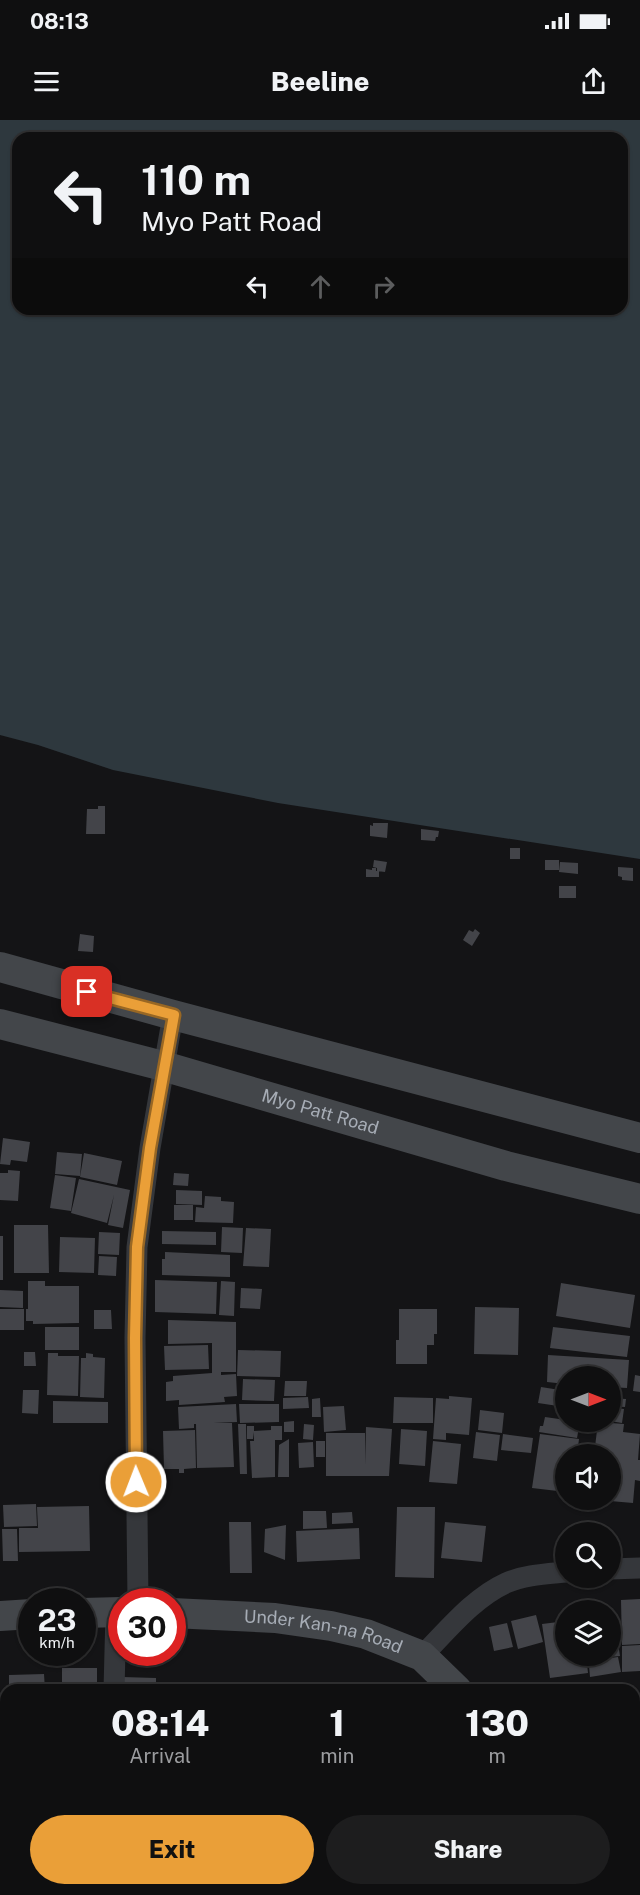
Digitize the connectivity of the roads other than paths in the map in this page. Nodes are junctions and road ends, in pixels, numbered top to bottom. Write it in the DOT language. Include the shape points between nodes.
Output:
graph roads {
  1 [pos="0,968"];
  2 [pos="174,1015"];
  3 [pos="0,1024"];
  4 [pos="163,1066"];
  5 [pos="640,1138"];
  6 [pos="640,1199"];
  7 [pos="640,1568"];
  8 [pos="621,1569"];
  9 [pos="555,1573"];
  10 [pos="126,1588"];
  11 [pos="186,1614"];
  12 [pos="18,1615"];
  13 [pos="0,1616"];
  14 [pos="422,1656"];
  15 [pos="117,1666"];
  16 [pos="115,1684"];
  17 [pos="451,1684"];
  1 -- 2 [label="main road"];
  2 -- 4 [label="street"];
  2 -- 5 [label="main road"];
  3 -- 4 [label="main road, Myo Patt Road"];
  4 -- 6 [label="main road, Myo Patt Road" via="506,1166"];
  4 -- 10 [label="street" via="137,1247"];
  7 -- 8 [label="street"];
  9 -- 14 [label="street" via="508,1582 486,1594"];
  11 -- 14 [label="main road, Under Kan-na Road" via="276,1618 331,1626 366,1634"];
  12 -- 13 [label="main road"];
  14 -- 17 [label="main road, Under Kan-na Road"];
  15 -- 16 [label="street"];
}
